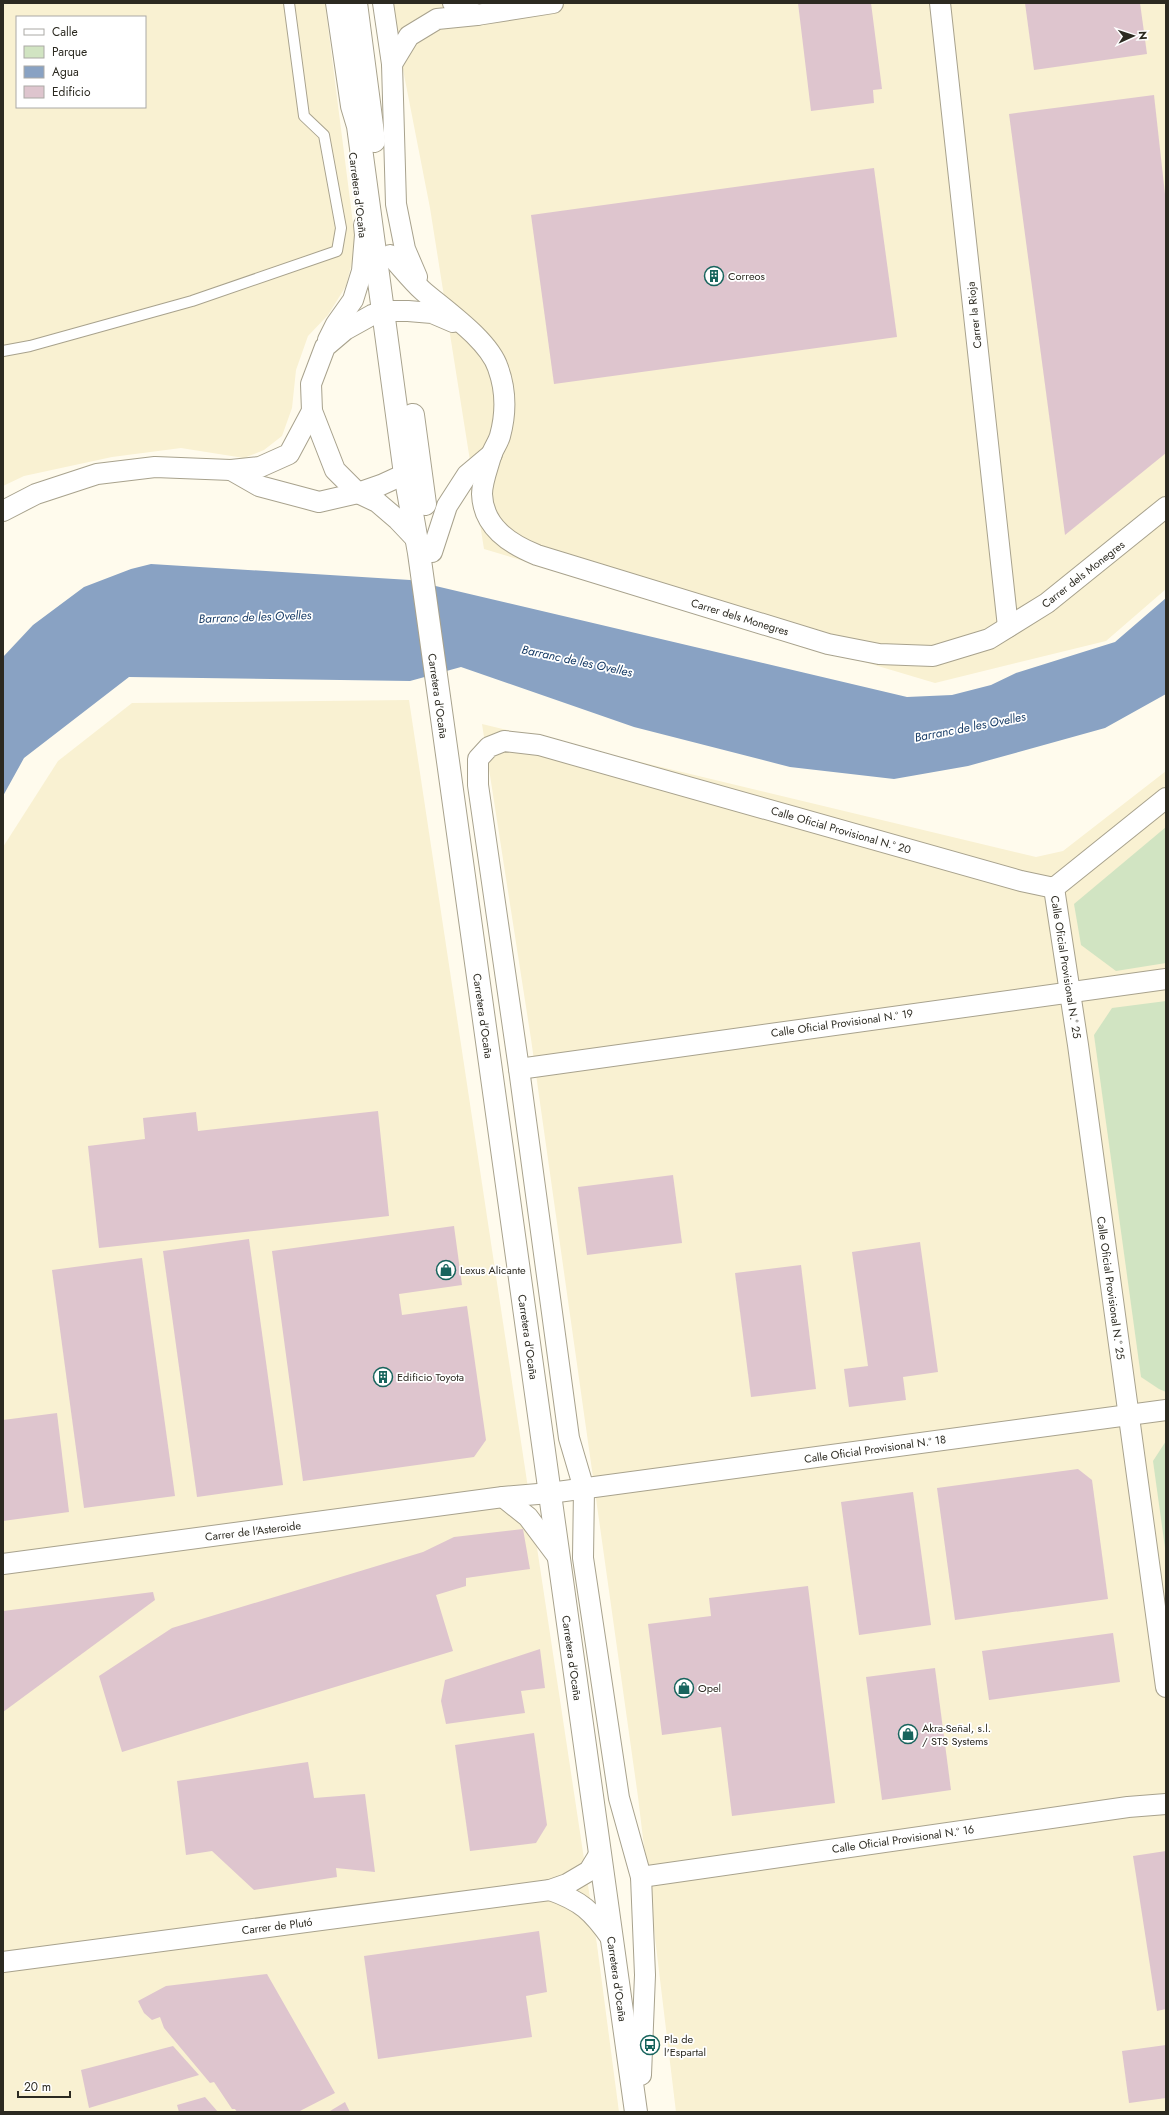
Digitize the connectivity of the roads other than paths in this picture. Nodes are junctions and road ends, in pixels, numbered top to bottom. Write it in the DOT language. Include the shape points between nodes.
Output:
graph roads {
  1 [pos="289,3"];
  2 [pos="337,3"];
  3 [pos="356,3"];
  4 [pos="383,3"];
  5 [pos="453,3"];
  6 [pos="553,3"];
  7 [pos="940,3"];
  8 [pos="477,15"];
  9 [pos="392,64"];
  10 [pos="352,106"];
  11 [pos="396,204"];
  12 [pos="386,225"];
  13 [pos="390,255"];
  14 [pos="422,290"];
  15 [pos="392,310"];
  16 [pos="469,329"];
  17 [pos="326,347"];
  18 [pos="3,351"];
  19 [pos="312,411"];
  20 [pos="492,454"];
  21 [pos="418,457"];
  22 [pos="231,470"];
  23 [pos="405,474"];
  24 [pos="358,493"];
  25 [pos="1166,507"];
  26 [pos="3,511"];
  27 [pos="422,548"];
  28 [pos="1008,627"];
  29 [pos="489,747"];
  30 [pos="1166,798"];
  31 [pos="1054,888"];
  32 [pos="1166,980"];
  33 [pos="1071,992"];
  34 [pos="519,1069"];
  35 [pos="1166,1410"];
  36 [pos="1128,1415"];
  37 [pos="584,1489"];
  38 [pos="554,1493"];
  39 [pos="503,1498"];
  40 [pos="558,1557"];
  41 [pos="3,1564"];
  42 [pos="1166,1687"];
  43 [pos="1166,1804"];
  44 [pos="600,1853"];
  45 [pos="641,1877"];
  46 [pos="550,1890"];
  47 [pos="612,1938"];
  48 [pos="3,1962"];
  49 [pos="640,2075"];
  50 [pos="636,2112"];
  51 [pos="646,2112"];
  1 -- 18 [label="lane" via="304,116 324,135 341,228 337,251 192,301 30,346"];
  2 -- 10 [label="main road, Carretera d'Ocaña"];
  3 -- 12 [label="main road, Carretera d'Ocaña"];
  4 -- 9 [label="street"];
  5 -- 8 [label="street"];
  6 -- 8 [label="street"];
  7 -- 28 [label="street, Carrer la Rioja"];
  8 -- 9 [label="street" via="437,19 409,36"];
  9 -- 11 [label="street"];
  10 -- 15 [label="main road, Carretera d'Ocaña" via="358,126"];
  10 -- 17 [label="street, Carretera d'Ocaña" via="349,126 365,235 362,271 353,300 336,324"];
  11 -- 12 [label="street"];
  11 -- 14 [label="street" via="405,249"];
  12 -- 13 [label="main road, Carretera d'Ocaña"];
  13 -- 14 [label="street"];
  13 -- 15 [label="main road, Carretera d'Ocaña"];
  14 -- 16 [label="street"];
  15 -- 16 [label="street, Carretera d'Ocaña" via="432,313"];
  15 -- 17 [label="street, Carretera d'Ocaña" via="372,314 345,330"];
  15 -- 21 [label="main road, Carretera d'Ocaña"];
  15 -- 23 [label="main road, Carretera d'Ocaña"];
  16 -- 20 [label="street, Carrer dels Monegres" via="498,366 504,388 500,438"];
  17 -- 19 [label="street, Carretera d'Ocaña" via="311,384"];
  19 -- 22 [label="street" via="289,454 260,467"];
  19 -- 24 [label="street, Carretera d'Ocaña" via="335,470"];
  20 -- 27 [label="street, Carretera d'Ocaña" via="467,474"];
  20 -- 28 [label="street, Carrer dels Monegres" via="482,493 486,512 498,531 515,547 537,555 828,644 880,654 933,656 990,639"];
  21 -- 23 [label="street"];
  21 -- 27 [label="main road, Carretera d'Ocaña"];
  22 -- 24 [label="street" via="259,486 319,502"];
  22 -- 26 [label="street" via="155,467 97,474 36,494"];
  23 -- 24 [label="street"];
  23 -- 27 [label="main road, Carretera d'Ocaña"];
  24 -- 27 [label="street, Carretera d'Ocaña" via="376,502"];
  25 -- 28 [label="street, Carrer dels Monegres" via="1047,603"];
  27 -- 38 [label="main road, Carretera d'Ocaña" via="444,687"];
  29 -- 31 [label="street, Calle Oficial Provisional N.º 20" via="504,741 540,745"];
  29 -- 34 [label="street, Carretera d'Ocaña" via="478,759 478,785"];
  30 -- 31 [label="street"];
  31 -- 33 [label="street, Calle Oficial Provisional N.º 25"];
  32 -- 33 [label="street, Calle Oficial Provisional N.º 19"];
  33 -- 34 [label="street, Calle Oficial Provisional N.º 19"];
  33 -- 36 [label="street, Calle Oficial Provisional N.º 25"];
  34 -- 37 [label="street, Carretera d'Ocaña" via="569,1438"];
  35 -- 36 [label="street, Calle Oficial Provisional N.º 18"];
  36 -- 37 [label="street, Calle Oficial Provisional N.º 18"];
  36 -- 42 [label="street, Calle Oficial Provisional N.º 25"];
  37 -- 38 [label="street, Calle Oficial Provisional N.º 18"];
  37 -- 45 [label="street, Carretera d'Ocaña" via="583,1558 618,1798"];
  38 -- 39 [label="street, Carrer de l'Asteroide"];
  38 -- 40 [label="main road, Carretera d'Ocaña"];
  38 -- 49 [label="main road, Carretera d'Ocaña"];
  39 -- 40 [label="street" via="528,1518"];
  39 -- 41 [label="street, Carrer de l'Asteroide"];
  40 -- 44 [label="main road, Carretera d'Ocaña"];
  43 -- 45 [label="street, Calle Oficial Provisional N.º 16" via="1128,1807"];
  44 -- 46 [label="street, Carrer de Plutó" via="589,1870 567,1884"];
  44 -- 47 [label="main road, Carretera d'Ocaña"];
  45 -- 49 [label="street, Carretera d'Ocaña" via="645,1975"];
  46 -- 47 [label="street, Carrer de Plutó" via="573,1898 584,1906"];
  46 -- 48 [label="street, Carrer de Plutó"];
  47 -- 50 [label="main road, Carretera d'Ocaña"];
  49 -- 51 [label="main road, Carretera d'Ocaña"];
}
